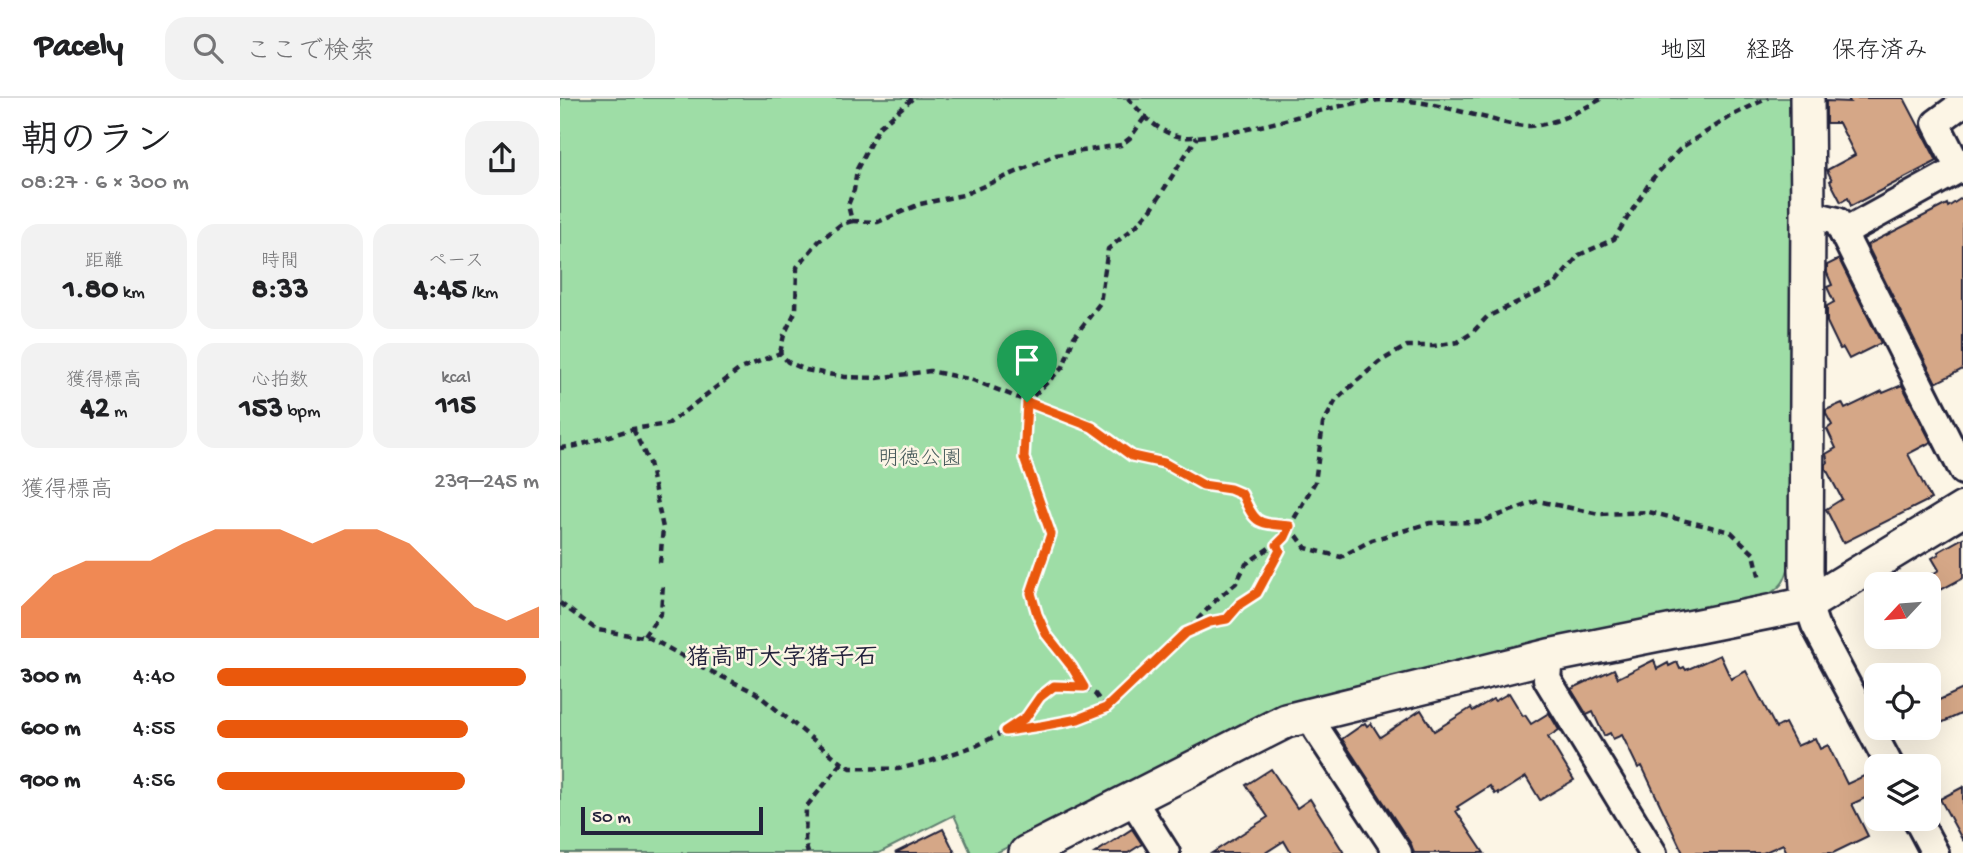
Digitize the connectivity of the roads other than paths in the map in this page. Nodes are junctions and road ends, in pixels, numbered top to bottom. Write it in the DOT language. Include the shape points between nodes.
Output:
graph roads {
  1 [pos="1807,98"];
  2 [pos="1963,103"];
  3 [pos="1808,214"];
  4 [pos="1843,233"];
  5 [pos="1963,471"];
  6 [pos="1963,509"];
  7 [pos="1808,604"];
  8 [pos="1549,656"];
  9 [pos="1311,714"];
  10 [pos="1884,754"];
  11 [pos="1132,799"];
  12 [pos="1923,831"];
  13 [pos="1026,853"];
  14 [pos="1166,853"];
  15 [pos="1398,853"];
  16 [pos="1653,853"];
  17 [pos="1935,853"];
  1 -- 3 [label="street"];
  2 -- 4 [label="street" via="1936,123 1959,169"];
  3 -- 4 [label="street" via="1837,221"];
  3 -- 7 [label="street"];
  4 -- 5 [label="street"];
  6 -- 7 [label="street"];
  7 -- 8 [label="street"];
  7 -- 10 [label="street"];
  8 -- 9 [label="street"];
  8 -- 16 [label="street" via="1547,679"];
  9 -- 11 [label="street" via="1286,721"];
  9 -- 15 [label="street"];
  11 -- 13 [label="street"];
  11 -- 14 [label="street"];
  12 -- 17 [label="street"];
}
